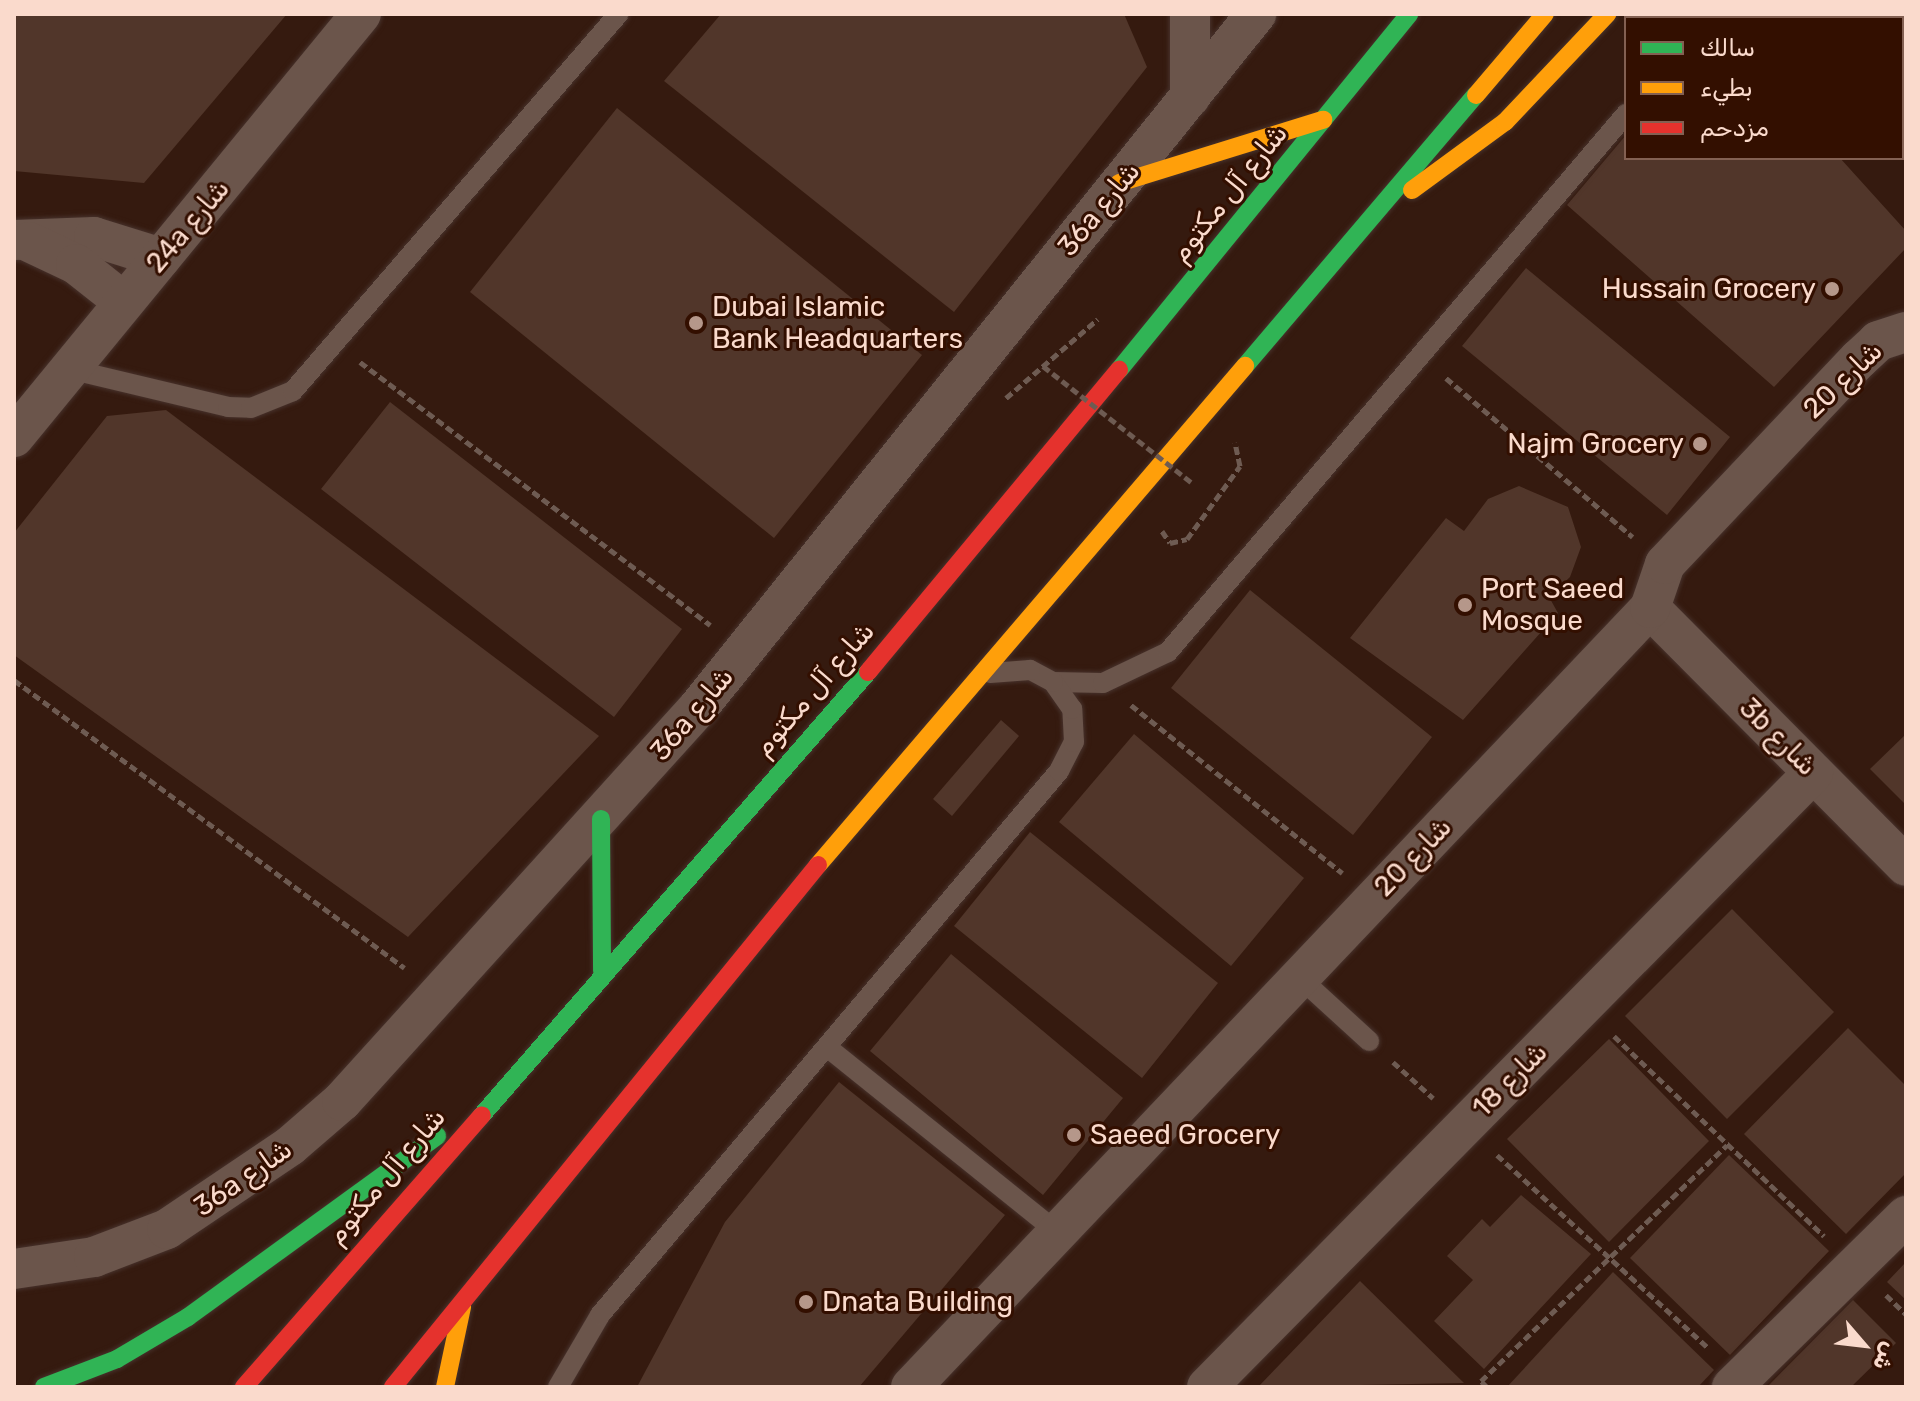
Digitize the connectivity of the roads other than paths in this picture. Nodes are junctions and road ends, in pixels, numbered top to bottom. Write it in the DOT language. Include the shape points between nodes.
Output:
graph roads {
  1 [pos="361,14"];
  2 [pos="618,14"];
  3 [pos="1190,14"];
  4 [pos="1256,14"];
  5 [pos="1409,14"];
  6 [pos="1545,14"];
  7 [pos="1607,14"];
  8 [pos="1190,97"];
  9 [pos="1624,116"];
  10 [pos="1323,120"];
  11 [pos="1119,183"];
  12 [pos="1382,207"];
  13 [pos="19,240"];
  14 [pos="161,258"];
  15 [pos="124,302"];
  16 [pos="1906,332"];
  17 [pos="69,369"];
  18 [pos="14,437"];
  19 [pos="1650,608"];
  20 [pos="979,677"];
  21 [pos="1053,682"];
  22 [pos="1813,773"];
  23 [pos="601,819"];
  24 [pos="1906,866"];
  25 [pos="602,971"];
  26 [pos="1299,977"];
  27 [pos="1369,1041"];
  28 [pos="827,1047"];
  29 [pos="480,1109"];
  30 [pos="1906,1216"];
  31 [pos="1058,1233"];
  32 [pos="14,1269"];
  33 [pos="463,1299"];
  34 [pos="933,1379"];
  35 [pos="1736,1382"];
  36 [pos="44,1387"];
  37 [pos="244,1387"];
  38 [pos="393,1387"];
  39 [pos="445,1387"];
  40 [pos="558,1387"];
  41 [pos="1207,1387"];
  1 -- 14 [label="street, 24a شارع"];
  2 -- 17 [label="lane" via="293,391 251,408"];
  3 -- 8 [label="street"];
  4 -- 8 [label="street, 36a شارع"];
  5 -- 10 [label="main road, شارع آل مكتوم"];
  6 -- 12 [label="main road"];
  7 -- 12 [label="main road" via="1467,155"];
  8 -- 11 [label="street, 36a شارع"];
  9 -- 21 [label="lane" via="1168,652 1103,683"];
  10 -- 11 [label="main road"];
  10 -- 25 [label="main road, شارع آل مكتوم" via="961,565"];
  11 -- 23 [label="street, 36a شارع" via="745,652"];
  12 -- 20 [label="main road"];
  13 -- 14 [label="street" via="94,237"];
  13 -- 15 [label="street" via="76,264"];
  14 -- 15 [label="street, 24a شارع"];
  15 -- 17 [label="street, 24a شارع"];
  16 -- 19 [label="street, شارع 20" via="1878,341 1859,359 1665,564"];
  17 -- 18 [label="street, 24a شارع"];
  19 -- 22 [label="street, 3b شارع"];
  19 -- 26 [label="street, شارع 20"];
  20 -- 21 [label="lane" via="1004,668"];
  20 -- 33 [label="main road"];
  21 -- 28 [label="lane" via="1072,720 1074,742 1059,771"];
  22 -- 24 [label="street, 3b شارع"];
  22 -- 41 [label="street, شارع 18"];
  23 -- 25 [label="main road"];
  23 -- 32 [label="street, 36a شارع" via="342,1101 233,1187 167,1229 109,1251"];
  25 -- 29 [label="main road, شارع آل مكتوم"];
  26 -- 27 [label="lane"];
  26 -- 31 [label="street, شارع 20"];
  28 -- 31 [label="lane"];
  28 -- 40 [label="lane" via="600,1315"];
  29 -- 36 [label="main road" via="188,1317 117,1359"];
  29 -- 37 [label="main road, شارع آل مكتوم"];
  30 -- 35 [label="street"];
  31 -- 34 [label="street, شارع 20"];
  33 -- 38 [label="main road"];
  33 -- 39 [label="main road"];
}
